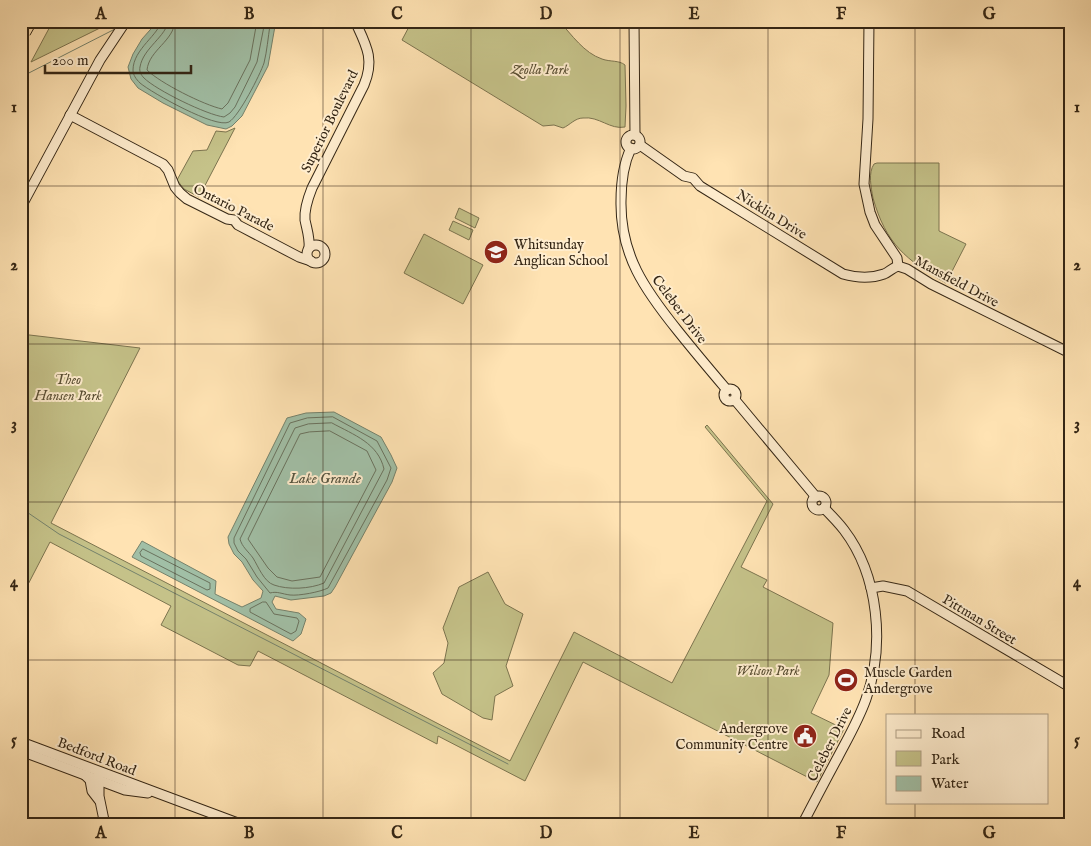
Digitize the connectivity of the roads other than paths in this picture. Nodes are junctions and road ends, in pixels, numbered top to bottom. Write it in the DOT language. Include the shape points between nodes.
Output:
graph roads {
  1 [pos="126,21"];
  2 [pos="354,21"];
  3 [pos="634,21"];
  4 [pos="869,21"];
  5 [pos="70,114"];
  6 [pos="635,147"];
  7 [pos="21,206"];
  8 [pos="309,233"];
  9 [pos="320,246"];
  10 [pos="309,249"];
  11 [pos="292,252"];
  12 [pos="311,261"];
  13 [pos="898,266"];
  14 [pos="1070,353"];
  15 [pos="871,588"];
  16 [pos="1070,687"];
  17 [pos="21,742"];
  18 [pos="21,751"];
  19 [pos="85,775"];
  20 [pos="101,776"];
  21 [pos="102,805"];
  22 [pos="107,825"];
  23 [pos="243,825"];
  24 [pos="802,825"];
  1 -- 5 [label="street"];
  2 -- 8 [label="street, Superior Boulevard" via="368,50 369,70 306,203"];
  3 -- 6 [label="street, Celeber Drive" via="635,135 627,141 628,145"];
  4 -- 13 [label="street, Mansfield Drive" via="864,184 875,225 897,258"];
  5 -- 7 [label="street"];
  5 -- 11 [label="street, Ontario Parade" via="163,164 175,187 187,199"];
  6 -- 13 [label="street, Nicklin Drive" via="693,178 700,186 843,274 866,278 882,275"];
  6 -- 15 [label="street, Celeber Drive" via="624,165 621,217 628,254 646,290 727,390 726,400 735,400 816,497 824,498 824,508 845,531"];
  8 -- 9 [label="street"];
  8 -- 10 [label="street, Superior Boulevard"];
  9 -- 10 [label="street"];
  9 -- 12 [label="street" via="324,251 323,258"];
  10 -- 11 [label="street" via="302,253"];
  10 -- 12 [label="street" via="307,256"];
  11 -- 12 [label="street, Ontario Parade"];
  13 -- 14 [label="street, Mansfield Drive"];
  15 -- 16 [label="street, Pittman Street" via="883,586 907,592"];
  15 -- 24 [label="street, Celeber Drive" via="876,624 872,682 858,718"];
  17 -- 20 [label="street, Bedford Road"];
  18 -- 19 [label="street, Bedford Road"];
  19 -- 20 [label="street, Bedford Road"];
  19 -- 21 [label="street"];
  20 -- 21 [label="street"];
  20 -- 22 [label="street"];
  20 -- 23 [label="street, Bedford Road"];
  21 -- 22 [label="street"];
}
